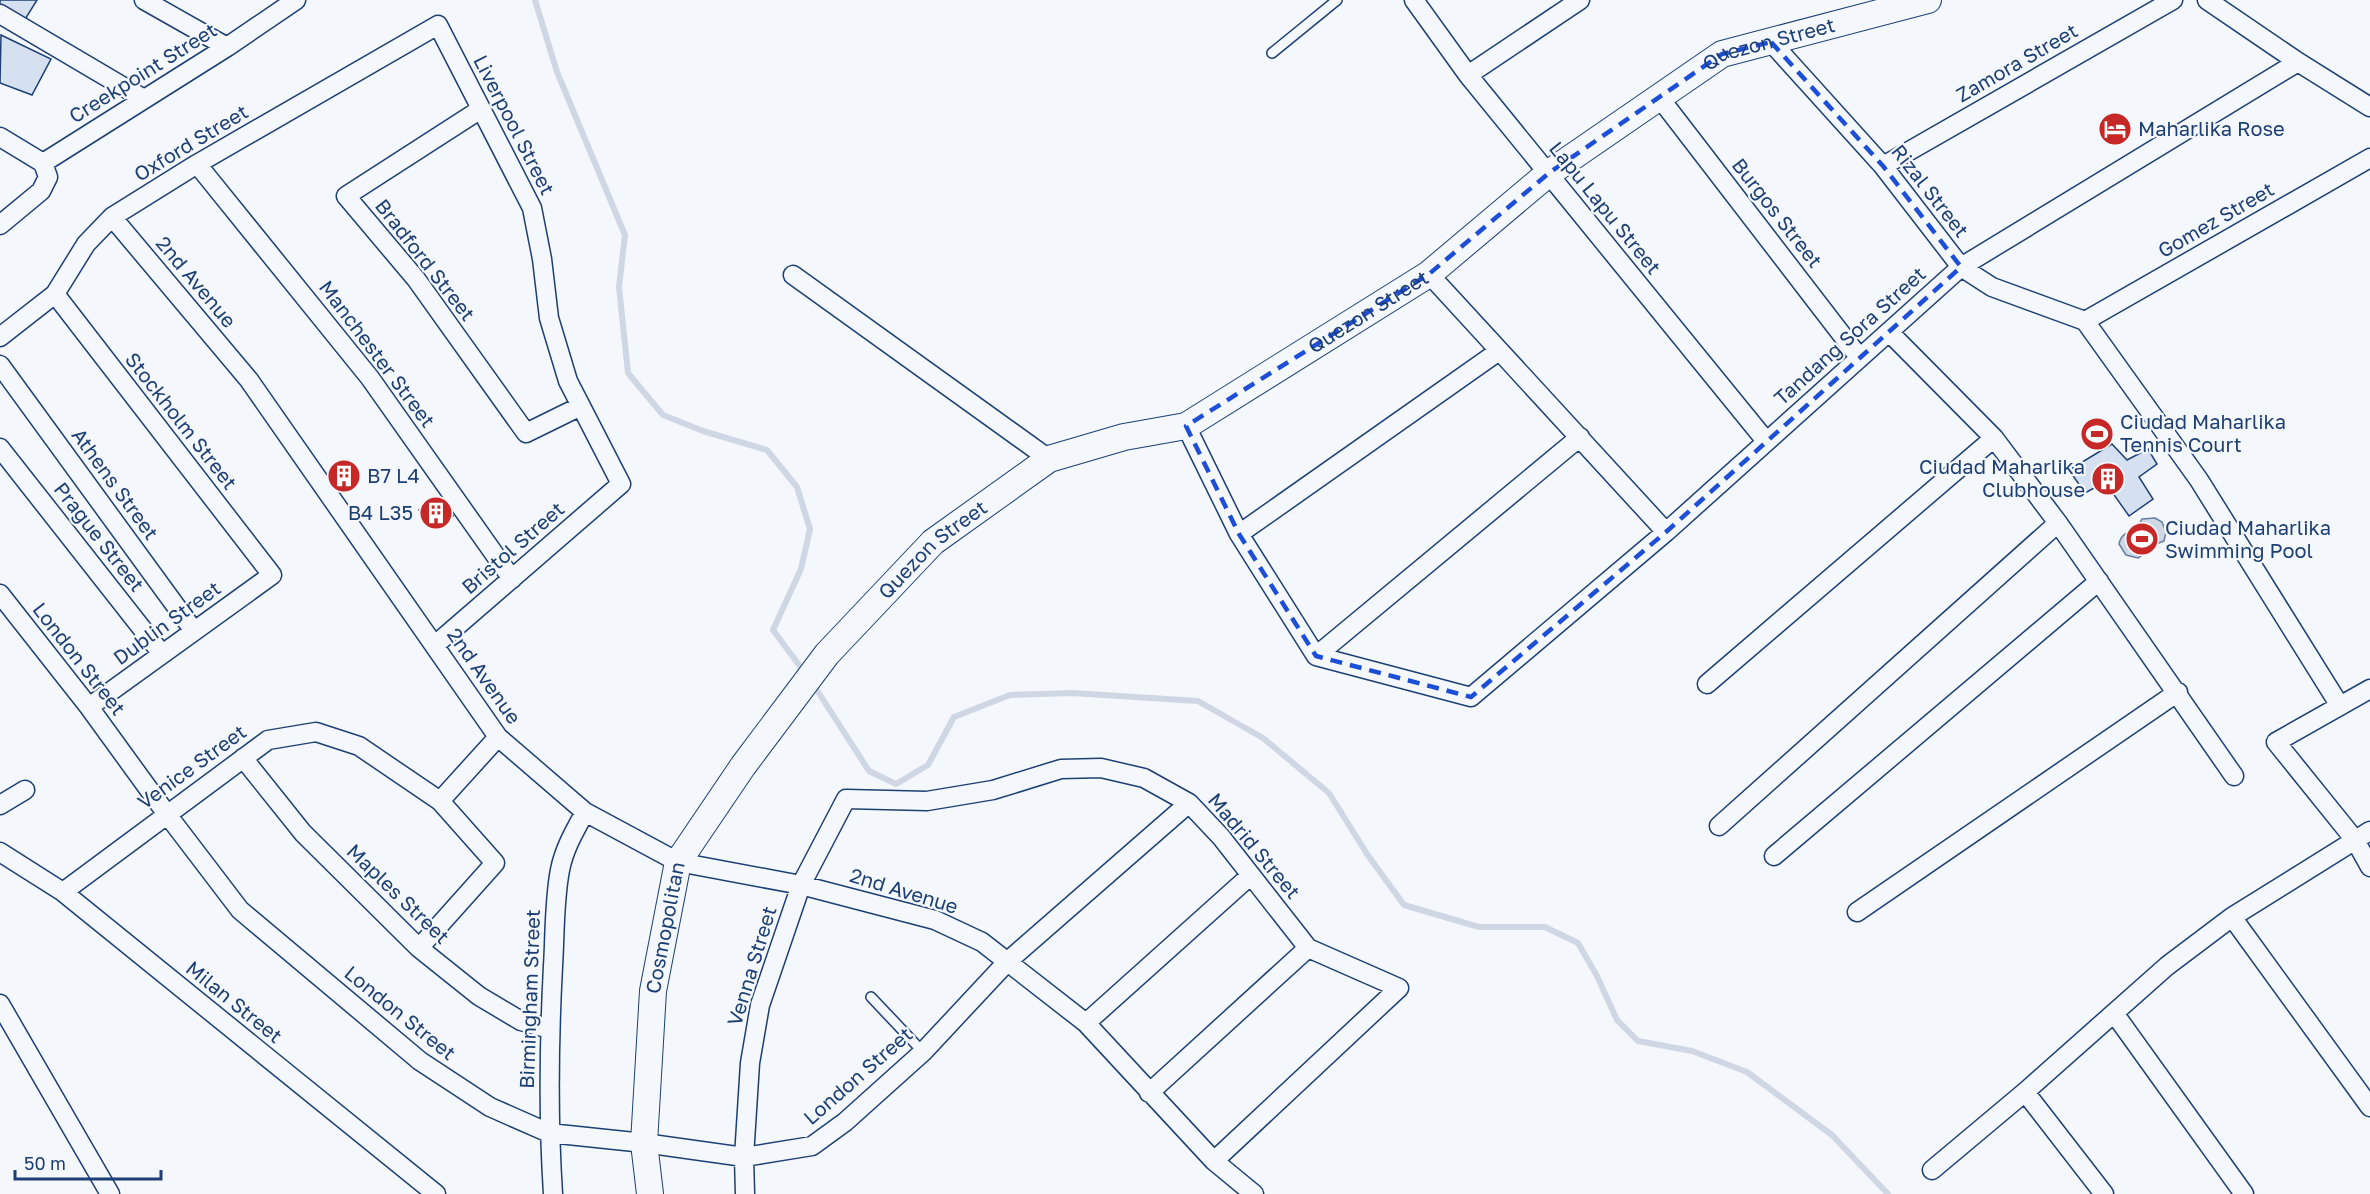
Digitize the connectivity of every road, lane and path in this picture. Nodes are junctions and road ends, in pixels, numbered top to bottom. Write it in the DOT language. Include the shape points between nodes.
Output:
graph roads {
  1 [pos="144,0"];
  2 [pos="296,0"];
  3 [pos="1337,0"];
  4 [pos="1414,0"];
  5 [pos="1580,0"];
  6 [pos="1928,0"];
  7 [pos="2173,0"];
  8 [pos="2207,0"];
  9 [pos="0,14"];
  10 [pos="438,25"];
  11 [pos="1771,42"];
  12 [pos="227,47"];
  13 [pos="1272,53"];
  14 [pos="2298,62"];
  15 [pos="1468,75"];
  16 [pos="1659,97"];
  17 [pos="144,99"];
  18 [pos="2370,107"];
  19 [pos="481,109"];
  20 [pos="0,136"];
  21 [pos="2370,158"];
  22 [pos="43,163"];
  23 [pos="197,164"];
  24 [pos="1883,166"];
  25 [pos="1549,173"];
  26 [pos="112,217"];
  27 [pos="0,225"];
  28 [pos="1960,267"];
  29 [pos="794,274"];
  30 [pos="1429,274"];
  31 [pos="55,294"];
  32 [pos="2085,321"];
  33 [pos="1889,332"];
  34 [pos="0,337"];
  35 [pos="1499,351"];
  36 [pos="1858,357"];
  37 [pos="0,364"];
  38 [pos="581,406"];
  39 [pos="1186,426"];
  40 [pos="1580,437"];
  41 [pos="1994,438"];
  42 [pos="1766,441"];
  43 [pos="0,448"];
  44 [pos="1049,459"];
  45 [pos="621,484"];
  46 [pos="2058,523"];
  47 [pos="1666,532"];
  48 [pos="1239,534"];
  49 [pos="272,575"];
  50 [pos="512,579"];
  51 [pos="2099,581"];
  52 [pos="0,594"];
  53 [pos="194,631"];
  54 [pos="435,645"];
  55 [pos="162,654"];
  56 [pos="1316,656"];
  57 [pos="1707,684"];
  58 [pos="2370,689"];
  59 [pos="2178,692"];
  60 [pos="794,698"];
  61 [pos="89,706"];
  62 [pos="2340,706"];
  63 [pos="498,737"];
  64 [pos="243,758"];
  65 [pos="2234,776"];
  66 [pos="25,790"];
  67 [pos="846,800"];
  68 [pos="440,801"];
  69 [pos="1189,803"];
  70 [pos="0,805"];
  71 [pos="585,812"];
  72 [pos="166,813"];
  73 [pos="1719,826"];
  74 [pos="2362,836"];
  75 [pos="0,852"];
  76 [pos="1774,856"];
  77 [pos="678,862"];
  78 [pos="2370,867"];
  79 [pos="1251,875"];
  80 [pos="801,885"];
  81 [pos="63,892"];
  82 [pos="1857,912"];
  83 [pos="2232,917"];
  84 [pos="419,948"];
  85 [pos="1308,948"];
  86 [pos="1008,961"];
  87 [pos="871,997"];
  88 [pos="0,1004"];
  89 [pos="2114,1013"];
  90 [pos="1086,1023"];
  91 [pos="550,1029"];
  92 [pos="923,1052"];
  93 [pos="2025,1092"];
  94 [pos="1149,1093"];
  95 [pos="2370,1107"];
  96 [pos="549,1133"];
  97 [pos="644,1143"];
  98 [pos="744,1157"];
  99 [pos="1214,1161"];
  100 [pos="1932,1170"];
  101 [pos="110,1194"];
  102 [pos="436,1194"];
  103 [pos="553,1194"];
  104 [pos="650,1194"];
  105 [pos="745,1194"];
  106 [pos="1254,1194"];
  107 [pos="2104,1194"];
  108 [pos="2244,1194"];
  1 -- 12 [label="street"];
  2 -- 12 [label="street, Creekpoint Street"];
  3 -- 13 [label="lane"];
  4 -- 15 [label="street, Lapu Lapu Street"];
  5 -- 15 [label="street"];
  6 -- 11 [label="street, Quezon Street"];
  7 -- 24 [label="street, Zamora Street"];
  8 -- 14 [label="street"];
  9 -- 17 [label="street"];
  10 -- 19 [label="street, Liverpool Street"];
  10 -- 23 [label="street, Oxford Street"];
  11 -- 16 [label="street, Quezon Street" via="1722,54"];
  11 -- 24 [label="street, Rizal Street"];
  12 -- 17 [label="street, Creekpoint Street"];
  14 -- 18 [label="street"];
  14 -- 28 [label="street, Tandang Sora Street"];
  15 -- 25 [label="street, Lapu Lapu Street"];
  16 -- 25 [label="street, Quezon Street"];
  16 -- 36 [label="street, Burgos Street"];
  17 -- 22 [label="street, Creekpoint Street"];
  19 -- 38 [label="street, Liverpool Street" via="532,208 549,318 568,381"];
  19 -- 38 [label="street, Bradford Street" via="346,196 416,279 526,433"];
  20 -- 22 [label="street"];
  21 -- 32 [label="street, Gomez Street"];
  22 -- 27 [label="street" via="48,177 42,191"];
  23 -- 26 [label="street, Oxford Street"];
  23 -- 50 [label="street, Manchester Street" via="370,378"];
  24 -- 28 [label="street, Rizal Street"];
  25 -- 30 [label="street, Quezon Street"];
  25 -- 42 [label="street, Lapu Lapu Street"];
  26 -- 31 [label="street, Oxford Street" via="86,244"];
  26 -- 54 [label="street, 2nd Avenue" via="249,380"];
  28 -- 32 [label="street, Rizal Street" via="1992,287"];
  28 -- 33 [label="street, Tandang Sora Street"];
  29 -- 44 [label="street"];
  30 -- 35 [label="street"];
  30 -- 39 [label="street, Quezon Street"];
  31 -- 34 [label="street, Oxford Street"];
  31 -- 49 [label="street, Stockholm Street"];
  32 -- 62 [label="street" via="2199,480"];
  33 -- 36 [label="street, Tandang Sora Street"];
  33 -- 41 [label="street"];
  35 -- 40 [label="street"];
  35 -- 48 [label="street"];
  36 -- 42 [label="street, Tandang Sora Street"];
  37 -- 53 [label="street, Athens Street"];
  38 -- 45 [label="street, Liverpool Street"];
  39 -- 44 [label="street, Quezon Street" via="1124,437"];
  39 -- 48 [label="street"];
  40 -- 47 [label="street"];
  40 -- 56 [label="street"];
  41 -- 46 [label="street"];
  41 -- 57 [label="street"];
  42 -- 47 [label="street, Tandang Sora Street"];
  43 -- 55 [label="street, Prague Street"];
  44 -- 60 [label="street, Quezon Street" via="933,542 827,654"];
  45 -- 50 [label="street, Bristol Street"];
  46 -- 51 [label="street"];
  46 -- 73 [label="street"];
  47 -- 56 [label="street, Tandang Sora Street" via="1471,697"];
  48 -- 56 [label="street"];
  49 -- 53 [label="street, Dublin Street"];
  50 -- 54 [label="street, Bristol Street"];
  51 -- 59 [label="street"];
  51 -- 76 [label="street"];
  52 -- 61 [label="street, London Street"];
  53 -- 55 [label="street, Dublin Street"];
  54 -- 63 [label="street, 2nd Avenue"];
  55 -- 61 [label="street, Dublin Street"];
  58 -- 62 [label="street"];
  59 -- 65 [label="street"];
  59 -- 82 [label="street"];
  60 -- 77 [label="street, Cosmopolitan" via="742,766"];
  61 -- 72 [label="street, London Street"];
  62 -- 74 [label="street" via="2277,742"];
  63 -- 68 [label="street"];
  63 -- 71 [label="street, 2nd Avenue"];
  64 -- 68 [label="street, Venice Street" via="268,740 316,732 359,746"];
  64 -- 72 [label="street, Venice Street"];
  64 -- 84 [label="street, Maples Street" via="303,833"];
  66 -- 70 [label="street"];
  67 -- 69 [label="street, Madrid Street" via="927,801 993,790 1061,769 1101,768 1144,778"];
  67 -- 80 [label="street, Venna Street"];
  68 -- 84 [label="street, Venice Street" via="495,863"];
  69 -- 79 [label="street, Madrid Street"];
  69 -- 86 [label="street, London Street"];
  71 -- 77 [label="street, 2nd Avenue"];
  71 -- 91 [label="street, Birmingham Street" via="560,869"];
  72 -- 81 [label="street, Venice Street"];
  72 -- 96 [label="street, London Street" via="240,910 420,1061 490,1107"];
  74 -- 78 [label="street"];
  74 -- 83 [label="street"];
  75 -- 81 [label="street, Milan Street"];
  77 -- 80 [label="street, 2nd Avenue"];
  77 -- 97 [label="street, Cosmopolitan" via="653,991"];
  79 -- 85 [label="street, Madrid Street"];
  79 -- 90 [label="street"];
  80 -- 86 [label="street, 2nd Avenue" via="935,920 982,942"];
  80 -- 98 [label="street, Venna Street" via="760,1005 750,1063"];
  81 -- 102 [label="street, Milan Street"];
  83 -- 89 [label="street" via="2167,966"];
  83 -- 95 [label="street"];
  84 -- 91 [label="street, Maples Street" via="479,996 521,1021"];
  85 -- 94 [label="street"];
  85 -- 99 [label="street, Madrid Street" via="1399,988"];
  86 -- 90 [label="street, 2nd Avenue"];
  86 -- 92 [label="street, London Street"];
  87 -- 92 [label="lane"];
  88 -- 101 [label="street"];
  89 -- 93 [label="street"];
  89 -- 108 [label="street"];
  90 -- 94 [label="street, 2nd Avenue"];
  91 -- 96 [label="street, Birmingham Street"];
  92 -- 98 [label="street, London Street" via="845,1122 812,1146"];
  93 -- 100 [label="street"];
  93 -- 107 [label="street"];
  94 -- 99 [label="street, 2nd Avenue"];
  96 -- 97 [label="street, London Street"];
  96 -- 103 [label="street, Birmingham Street"];
  97 -- 98 [label="street, London Street"];
  97 -- 104 [label="street, Cosmopolitan"];
  98 -- 105 [label="street, Venna Street"];
  99 -- 106 [label="street, 2nd Avenue"];
}
